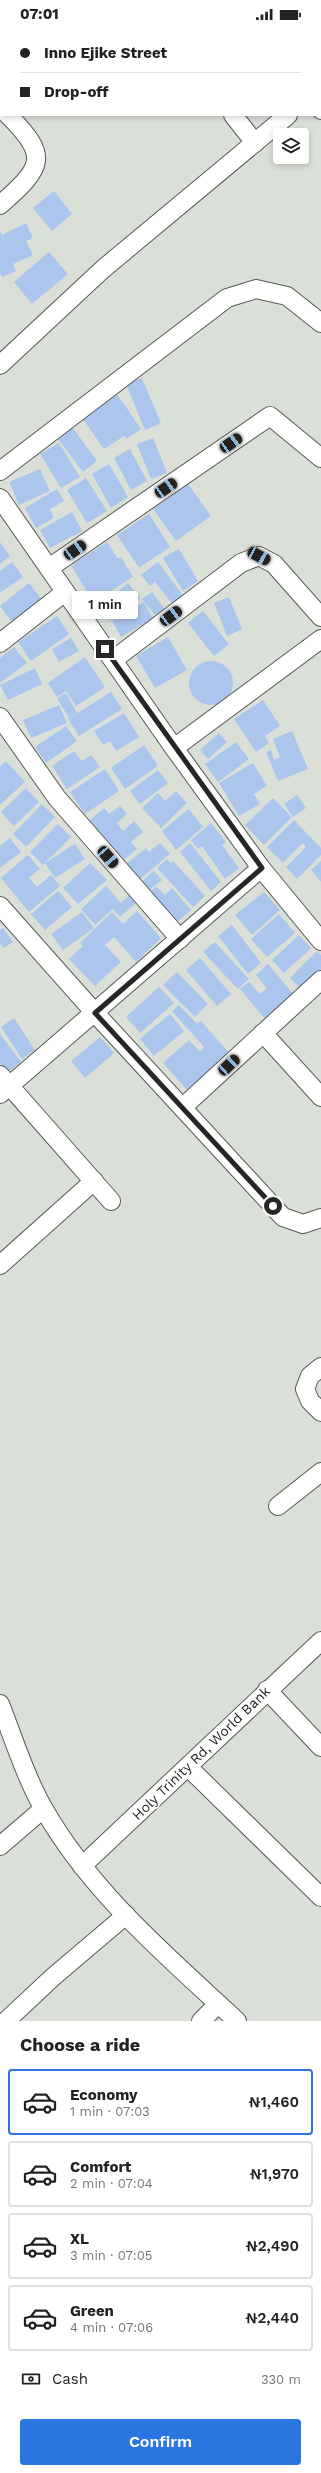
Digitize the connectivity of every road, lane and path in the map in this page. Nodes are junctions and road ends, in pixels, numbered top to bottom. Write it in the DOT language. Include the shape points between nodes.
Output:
graph roads {
  1 [pos="9,116"];
  2 [pos="234,116"];
  3 [pos="287,116"];
  4 [pos="255,143"];
  5 [pos="0,205"];
  6 [pos="321,323"];
  7 [pos="0,365"];
  8 [pos="321,458"];
  9 [pos="0,471"];
  10 [pos="0,498"];
  11 [pos="49,568"];
  12 [pos="65,592"];
  13 [pos="321,618"];
  14 [pos="321,639"];
  15 [pos="0,643"];
  16 [pos="113,660"];
  17 [pos="0,718"];
  18 [pos="174,748"];
  19 [pos="262,868"];
  20 [pos="0,906"];
  21 [pos="319,935"];
  22 [pos="180,939"];
  23 [pos="321,980"];
  24 [pos="95,1013"];
  25 [pos="263,1033"];
  26 [pos="3,1085"];
  27 [pos="321,1097"];
  28 [pos="183,1108"];
  29 [pos="94,1181"];
  30 [pos="111,1200"];
  31 [pos="321,1218"];
  32 [pos="0,1265"];
  33 [pos="321,1367"];
  34 [pos="321,1412"];
  35 [pos="321,1472"];
  36 [pos="278,1506"];
  37 [pos="321,1640"];
  38 [pos="266,1690"];
  39 [pos="0,1704"];
  40 [pos="321,1747"];
  41 [pos="188,1767"];
  42 [pos="43,1809"];
  43 [pos="0,1846"];
  44 [pos="82,1866"];
  45 [pos="321,1897"];
  46 [pos="126,1916"];
  47 [pos="218,2004"];
  48 [pos="6,2021"];
  49 [pos="201,2021"];
  50 [pos="237,2021"];
  1 -- 5 [label="street" via="29,136 37,152 36,167 19,188"];
  2 -- 4 [label="street"];
  3 -- 4 [label="street"];
  4 -- 7 [label="street" via="103,269"];
  6 -- 9 [label="street" via="287,296 256,289 227,298"];
  8 -- 11 [label="street" via="270,416"];
  10 -- 11 [label="street"];
  11 -- 12 [label="street"];
  12 -- 15 [label="street"];
  12 -- 16 [label="street"];
  13 -- 16 [label="street" via="274,564 259,556 241,563"];
  14 -- 18 [label="street"];
  16 -- 18 [label="street"];
  17 -- 22 [label="street" via="57,798"];
  18 -- 19 [label="street"];
  19 -- 21 [label="street"];
  19 -- 22 [label="street"];
  20 -- 24 [label="street"];
  22 -- 24 [label="street"];
  23 -- 25 [label="street"];
  24 -- 26 [label="street"];
  24 -- 28 [label="street"];
  25 -- 27 [label="street"];
  25 -- 28 [label="street"];
  26 -- 29 [label="street"];
  28 -- 31 [label="street" via="283,1217 303,1224"];
  29 -- 30 [label="street"];
  29 -- 32 [label="street"];
  33 -- 34 [label="street" via="310,1376 305,1389 310,1401"];
  35 -- 36 [label="street"];
  37 -- 38 [label="street, Holy Trinity Rd, World Bank"];
  38 -- 40 [label="street"];
  38 -- 41 [label="street, Holy Trinity Rd, World Bank"];
  39 -- 42 [label="street"];
  41 -- 44 [label="street, Holy Trinity Rd, World Bank"];
  41 -- 45 [label="street"];
  42 -- 43 [label="street"];
  42 -- 44 [label="street"];
  44 -- 46 [label="street"];
  46 -- 47 [label="street"];
  46 -- 48 [label="street" via="53,1977"];
  47 -- 49 [label="street"];
  47 -- 50 [label="street"];
}
